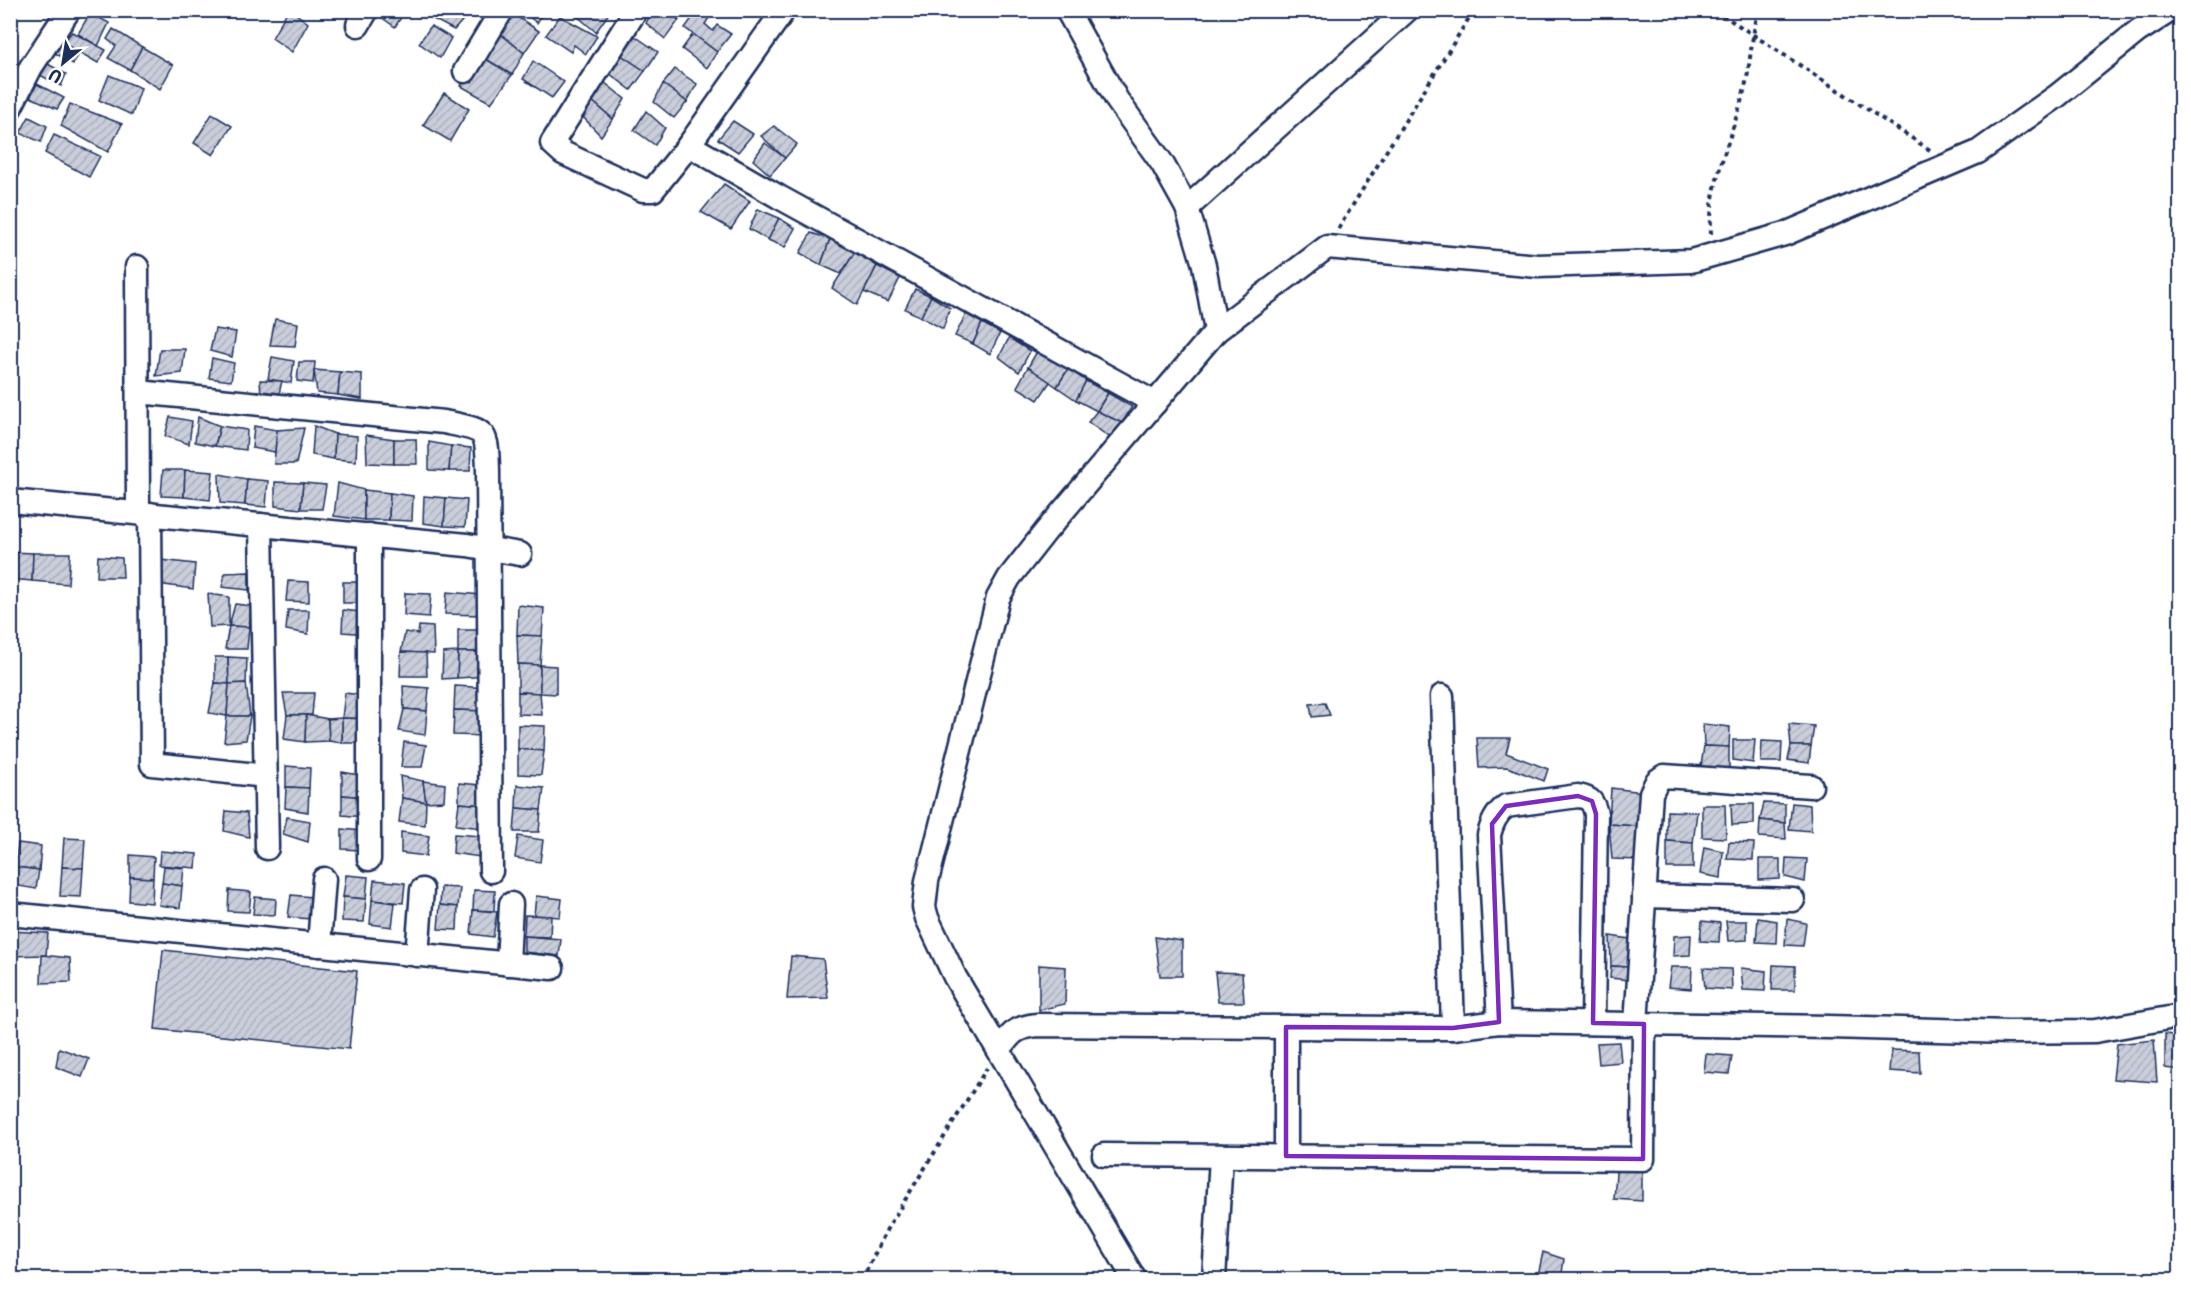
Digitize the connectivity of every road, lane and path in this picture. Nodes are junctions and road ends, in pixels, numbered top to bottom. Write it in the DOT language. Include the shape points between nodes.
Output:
graph roads {
  1 [pos="69,10"];
  2 [pos="502,10"];
  3 [pos="636,10"];
  4 [pos="784,10"];
  5 [pos="1067,10"];
  6 [pos="1407,10"];
  7 [pos="1474,10"];
  8 [pos="1715,10"];
  9 [pos="1759,10"];
  10 [pos="2171,10"];
  11 [pos="1752,33"];
  12 [pos="465,71"];
  13 [pos="10,108"];
  14 [pos="689,145"];
  15 [pos="1950,164"];
  16 [pos="1187,207"];
  17 [pos="1327,247"];
  18 [pos="1712,255"];
  19 [pos="137,267"];
  20 [pos="1216,331"];
  21 [pos="138,392"];
  22 [pos="1155,403"];
  23 [pos="10,501"];
  24 [pos="144,514"];
  25 [pos="261,525"];
  26 [pos="369,535"];
  27 [pos="490,548"];
  28 [pos="520,554"];
  29 [pos="1442,696"];
  30 [pos="266,776"];
  31 [pos="1811,786"];
  32 [pos="267,848"];
  33 [pos="369,859"];
  34 [pos="491,871"];
  35 [pos="324,879"];
  36 [pos="422,890"];
  37 [pos="1644,896"];
  38 [pos="1793,900"];
  39 [pos="511,904"];
  40 [pos="10,914"];
  41 [pos="319,945"];
  42 [pos="417,955"];
  43 [pos="508,964"];
  44 [pos="552,968"];
  45 [pos="2181,1016"];
  46 [pos="1499,1022"];
  47 [pos="1593,1023"];
  48 [pos="1640,1024"];
  49 [pos="1286,1027"];
  50 [pos="1453,1028"];
  51 [pos="999,1050"];
  52 [pos="1104,1155"];
  53 [pos="1221,1156"];
  54 [pos="1286,1156"];
  55 [pos="862,1280"];
  56 [pos="1135,1280"];
  57 [pos="1214,1280"];
  1 -- 13 [label="street" via="31,67"];
  2 -- 12 [label="street"];
  3 -- 14 [label="street" via="552,143 563,153 643,190 653,190"];
  4 -- 14 [label="street"];
  5 -- 16 [label="street" via="1118,100"];
  6 -- 16 [label="street"];
  7 -- 17 [label="path"];
  8 -- 11 [label="path"];
  9 -- 11 [label="path"];
  10 -- 15 [label="street" via="1978,152"];
  11 -- 15 [label="path"];
  11 -- 18 [label="path" via="1747,79 1714,186 1710,212"];
  14 -- 22 [label="street"];
  15 -- 18 [label="street" via="1785,234"];
  16 -- 20 [label="street" via="1204,266"];
  17 -- 18 [label="street" via="1538,266 1691,261"];
  17 -- 20 [label="street"];
  19 -- 21 [label="street"];
  20 -- 22 [label="street"];
  21 -- 24 [label="street"];
  21 -- 27 [label="street" via="471,427 487,440"];
  22 -- 51 [label="street" via="1046,531 998,598 931,861 924,907 927,918 955,977"];
  23 -- 24 [label="street"];
  24 -- 25 [label="street"];
  24 -- 30 [label="street" via="152,764"];
  25 -- 26 [label="street"];
  25 -- 30 [label="street"];
  26 -- 27 [label="street"];
  26 -- 33 [label="street"];
  27 -- 28 [label="street"];
  27 -- 34 [label="street"];
  29 -- 50 [label="street"];
  30 -- 32 [label="street"];
  31 -- 37 [label="street" via="1664,776 1653,785 1651,793"];
  35 -- 41 [label="street"];
  36 -- 42 [label="street"];
  37 -- 38 [label="street"];
  37 -- 48 [label="street"];
  39 -- 43 [label="street"];
  40 -- 41 [label="street"];
  41 -- 42 [label="street"];
  42 -- 43 [label="street"];
  43 -- 44 [label="street"];
  45 -- 48 [label="street" via="2095,1031"];
  46 -- 47 [label="street"];
  46 -- 47 [label="street" via="1489,835 1492,824 1506,806 1578,796 1592,801 1596,814"];
  46 -- 50 [label="street"];
  47 -- 48 [label="street"];
  48 -- 54 [label="street" via="1643,1159"];
  49 -- 50 [label="street"];
  49 -- 51 [label="street" via="1037,1025 1013,1032"];
  49 -- 54 [label="street"];
  51 -- 55 [label="path" via="887,1229"];
  51 -- 56 [label="street"];
  52 -- 53 [label="street"];
  53 -- 54 [label="street"];
  53 -- 57 [label="street"];
}
